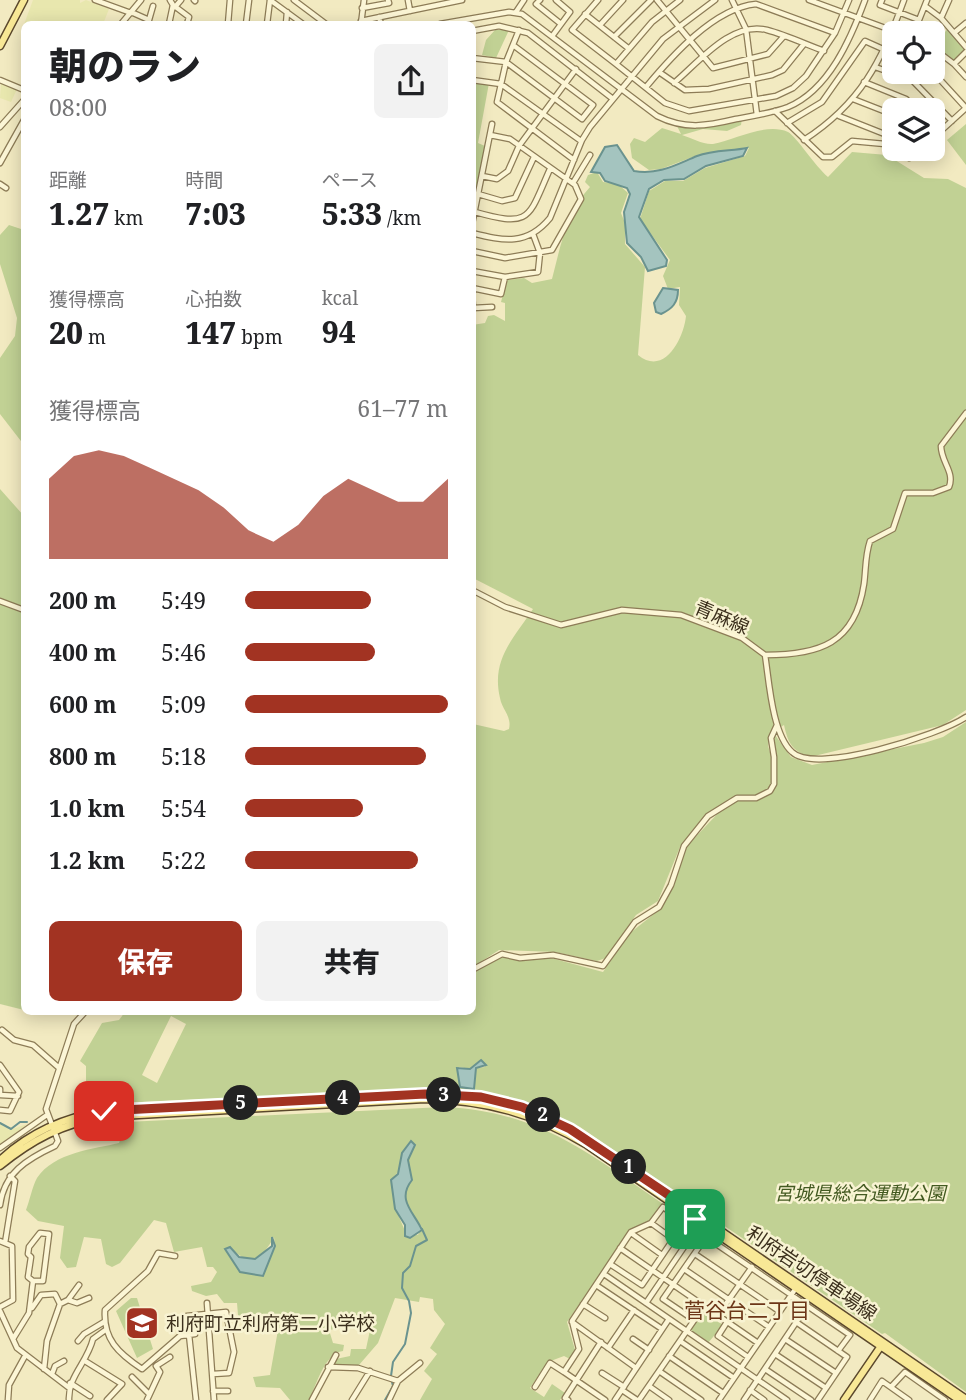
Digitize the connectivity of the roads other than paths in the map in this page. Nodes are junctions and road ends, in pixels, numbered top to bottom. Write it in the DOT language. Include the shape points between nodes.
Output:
graph roads {
  1 [pos="22,0"];
  2 [pos="95,0"];
  3 [pos="141,0"];
  4 [pos="181,0"];
  5 [pos="230,0"];
  6 [pos="249,0"];
  7 [pos="270,0"];
  8 [pos="294,0"];
  9 [pos="364,0"];
  10 [pos="388,0"];
  11 [pos="408,0"];
  12 [pos="462,0"];
  13 [pos="524,0"];
  14 [pos="540,0"];
  15 [pos="556,0"];
  16 [pos="598,0"];
  17 [pos="623,0"];
  18 [pos="650,0"];
  19 [pos="657,0"];
  20 [pos="680,0"];
  21 [pos="715,0"];
  22 [pos="732,0"];
  23 [pos="809,0"];
  24 [pos="849,0"];
  25 [pos="865,0"];
  26 [pos="882,0"];
  27 [pos="904,0"];
  28 [pos="927,0"];
  29 [pos="949,0"];
  30 [pos="173,4"];
  31 [pos="153,6"];
  32 [pos="925,6"];
  33 [pos="362,8"];
  34 [pos="737,9"];
  35 [pos="666,10"];
  36 [pos="410,11"];
  37 [pos="287,12"];
  38 [pos="516,12"];
  39 [pos="900,12"];
  40 [pos="131,13"];
  41 [pos="844,13"];
  42 [pos="585,14"];
  43 [pos="379,18"];
  44 [pos="941,18"];
  45 [pos="858,19"];
  46 [pos="124,21"];
  47 [pos="188,21"];
  48 [pos="228,21"];
  49 [pos="246,21"];
  50 [pos="267,21"];
  51 [pos="286,21"];
  52 [pos="299,21"];
  53 [pos="322,21"];
  54 [pos="361,21"];
  55 [pos="368,21"];
  56 [pos="380,21"];
  57 [pos="460,21"];
  58 [pos="897,21"];
  59 [pos="966,23"];
  60 [pos="561,24"];
  61 [pos="599,25"];
  62 [pos="678,25"];
  63 [pos="882,27"];
  64 [pos="746,29"];
  65 [pos="519,30"];
  66 [pos="476,31"];
  67 [pos="835,33"];
  68 [pos="954,33"];
  69 [pos="553,35"];
  70 [pos="784,36"];
  71 [pos="0,37"];
  72 [pos="614,37"];
  73 [pos="690,40"];
  74 [pos="804,44"];
  75 [pos="513,45"];
  76 [pos="0,46"];
  77 [pos="628,48"];
  78 [pos="882,49"];
  79 [pos="966,50"];
  80 [pos="824,51"];
  81 [pos="882,55"];
  82 [pos="705,57"];
  83 [pos="945,57"];
  84 [pos="476,58"];
  85 [pos="751,59"];
  86 [pos="506,62"];
  87 [pos="615,64"];
  88 [pos="954,64"];
  89 [pos="875,66"];
  90 [pos="576,69"];
  91 [pos="659,72"];
  92 [pos="631,76"];
  93 [pos="966,77"];
  94 [pos="753,79"];
  95 [pos="0,80"];
  96 [pos="476,81"];
  97 [pos="864,82"];
  98 [pos="565,83"];
  99 [pos="674,83"];
  100 [pos="501,84"];
  101 [pos="944,84"];
  102 [pos="646,87"];
  103 [pos="621,88"];
  104 [pos="21,89"];
  105 [pos="555,98"];
  106 [pos="904,98"];
  107 [pos="613,99"];
  108 [pos="853,99"];
  109 [pos="755,100"];
  110 [pos="21,103"];
  111 [pos="966,108"];
  112 [pos="882,110"];
  113 [pos="775,111"];
  114 [pos="544,113"];
  115 [pos="757,115"];
  116 [pos="839,116"];
  117 [pos="952,121"];
  118 [pos="787,123"];
  119 [pos="492,124"];
  120 [pos="21,125"];
  121 [pos="0,127"];
  122 [pos="945,127"];
  123 [pos="532,128"];
  124 [pos="882,133"];
  125 [pos="490,135"];
  126 [pos="804,140"];
  127 [pos="581,141"];
  128 [pos="882,144"];
  129 [pos="519,146"];
  130 [pos="590,155"];
  131 [pos="534,157"];
  132 [pos="574,160"];
  133 [pos="0,163"];
  134 [pos="550,169"];
  135 [pos="482,176"];
  136 [pos="566,179"];
  137 [pos="573,183"];
  138 [pos="0,184"];
  139 [pos="6,188"];
  140 [pos="478,194"];
  141 [pos="476,206"];
  142 [pos="476,212"];
  143 [pos="476,234"];
  144 [pos="533,234"];
  145 [pos="476,252"];
  146 [pos="540,253"];
  147 [pos="476,272"];
  148 [pos="505,277"];
  149 [pos="476,291"];
  150 [pos="492,307"];
  151 [pos="476,308"];
  152 [pos="966,413"];
  153 [pos="476,592"];
  154 [pos="0,601"];
  155 [pos="21,609"];
  156 [pos="765,655"];
  157 [pos="966,718"];
  158 [pos="778,724"];
  159 [pos="476,968"];
  160 [pos="82,1015"];
  161 [pos="2,1030"];
  162 [pos="58,1067"];
  163 [pos="1,1068"];
  164 [pos="0,1089"];
  165 [pos="18,1096"];
  166 [pos="0,1110"];
  167 [pos="47,1115"];
  168 [pos="53,1128"];
  169 [pos="0,1148"];
  170 [pos="0,1160"];
  171 [pos="0,1167"];
  172 [pos="10,1177"];
  173 [pos="0,1199"];
  174 [pos="0,1205"];
  175 [pos="702,1220"];
  176 [pos="651,1223"];
  177 [pos="631,1232"];
  178 [pos="674,1239"];
  179 [pos="2,1242"];
  180 [pos="620,1248"];
  181 [pos="695,1254"];
  182 [pos="662,1255"];
  183 [pos="176,1256"];
  184 [pos="610,1264"];
  185 [pos="752,1267"];
  186 [pos="684,1269"];
  187 [pos="652,1270"];
  188 [pos="604,1274"];
  189 [pos="663,1277"];
  190 [pos="33,1281"];
  191 [pos="673,1284"];
  192 [pos="740,1284"];
  193 [pos="79,1285"];
  194 [pos="596,1285"];
  195 [pos="796,1288"];
  196 [pos="791,1295"];
  197 [pos="89,1298"];
  198 [pos="68,1300"];
  199 [pos="729,1300"];
  200 [pos="207,1303"];
  201 [pos="646,1303"];
  202 [pos="60,1304"];
  203 [pos="583,1304"];
  204 [pos="704,1306"];
  205 [pos="807,1306"];
  206 [pos="0,1309"];
  207 [pos="30,1310"];
  208 [pos="634,1310"];
  209 [pos="779,1311"];
  210 [pos="209,1314"];
  211 [pos="718,1315"];
  212 [pos="605,1318"];
  213 [pos="669,1319"];
  214 [pos="694,1320"];
  215 [pos="572,1321"];
  216 [pos="104,1322"];
  217 [pos="727,1322"];
  218 [pos="796,1322"];
  219 [pos="769,1327"];
  220 [pos="662,1329"];
  221 [pos="104,1331"];
  222 [pos="687,1331"];
  223 [pos="195,1334"];
  224 [pos="188,1335"];
  225 [pos="633,1339"];
  226 [pos="785,1339"];
  227 [pos="12,1340"];
  228 [pos="78,1341"];
  229 [pos="680,1341"];
  230 [pos="601,1342"];
  231 [pos="758,1343"];
  232 [pos="883,1344"];
  233 [pos="608,1348"];
  234 [pos="649,1350"];
  235 [pos="838,1351"];
  236 [pos="775,1354"];
  237 [pos="335,1355"];
  238 [pos="25,1356"];
  239 [pos="669,1356"];
  240 [pos="170,1357"];
  241 [pos="748,1357"];
  242 [pos="64,1361"];
  243 [pos="85,1361"];
  244 [pos="420,1363"];
  245 [pos="328,1367"];
  246 [pos="741,1368"];
  247 [pos="44,1369"];
  248 [pos="636,1369"];
  249 [pos="765,1369"];
  250 [pos="370,1371"];
  251 [pos="659,1371"];
  252 [pos="564,1372"];
  253 [pos="602,1373"];
  254 [pos="836,1373"];
  255 [pos="52,1374"];
  256 [pos="213,1374"];
  257 [pos="132,1377"];
  258 [pos="734,1378"];
  259 [pos="758,1379"];
  260 [pos="393,1380"];
  261 [pos="576,1380"];
  262 [pos="69,1385"];
  263 [pos="649,1386"];
  264 [pos="534,1387"];
  265 [pos="891,1387"];
  266 [pos="623,1388"];
  267 [pos="826,1388"];
  268 [pos="750,1390"];
  269 [pos="214,1391"];
  270 [pos="228,1391"];
  271 [pos="723,1393"];
  272 [pos="149,1394"];
  273 [pos="90,1396"];
  274 [pos="903,1398"];
  275 [pos="966,1399"];
  276 [pos="8,1400"];
  277 [pos="69,1400"];
  278 [pos="107,1400"];
  279 [pos="147,1400"];
  280 [pos="196,1400"];
  281 [pos="214,1400"];
  282 [pos="312,1400"];
  283 [pos="352,1400"];
  284 [pos="389,1400"];
  285 [pos="568,1400"];
  286 [pos="605,1400"];
  287 [pos="615,1400"];
  288 [pos="638,1400"];
  289 [pos="669,1400"];
  290 [pos="701,1400"];
  291 [pos="719,1400"];
  292 [pos="744,1400"];
  293 [pos="764,1400"];
  294 [pos="786,1400"];
  295 [pos="811,1400"];
  296 [pos="818,1400"];
  297 [pos="844,1400"];
  298 [pos="871,1400"];
  299 [pos="909,1400"];
  300 [pos="944,1400"];
  301 [pos="959,1400"];
  1 -- 71 [label="main road"];
  1 -- 76 [label="main road"];
  2 -- 40 [label="street"];
  3 -- 40 [label="street"];
  4 -- 30 [label="street"];
  5 -- 48 [label="street"];
  6 -- 49 [label="street"];
  7 -- 37 [label="street"];
  7 -- 50 [label="street"];
  8 -- 53 [label="street"];
  9 -- 33 [label="street"];
  10 -- 33 [label="street"];
  11 -- 36 [label="street"];
  12 -- 36 [label="street"];
  13 -- 38 [label="street"];
  14 -- 60 [label="street" via="536,4"];
  15 -- 60 [label="street" via="570,12"];
  16 -- 42 [label="street"];
  17 -- 61 [label="street"];
  18 -- 72 [label="street"];
  19 -- 35 [label="street"];
  20 -- 35 [label="street"];
  21 -- 62 [label="street"];
  22 -- 34 [label="street"];
  23 -- 41 [label="street"];
  24 -- 41 [label="street"];
  25 -- 45 [label="street"];
  26 -- 39 [label="street" via="880,5"];
  27 -- 39 [label="street"];
  28 -- 32 [label="street"];
  29 -- 44 [label="street"];
  30 -- 47 [label="street"];
  31 -- 40 [label="street" via="149,20"];
  32 -- 39 [label="street" via="919,20"];
  32 -- 44 [label="street"];
  33 -- 54 [label="street"];
  34 -- 64 [label="street"];
  34 -- 67 [label="street" via="756,4"];
  34 -- 73 [label="street"];
  35 -- 62 [label="street"];
  35 -- 77 [label="street"];
  36 -- 43 [label="street"];
  37 -- 51 [label="street"];
  37 -- 52 [label="street"];
  38 -- 57 [label="street"];
  38 -- 69 [label="street"];
  39 -- 58 [label="street"];
  40 -- 46 [label="street"];
  41 -- 45 [label="street"];
  41 -- 67 [label="street"];
  42 -- 61 [label="street"];
  42 -- 87 [label="street" via="572,30"];
  43 -- 55 [label="street"];
  43 -- 56 [label="street"];
  44 -- 68 [label="street"];
  45 -- 63 [label="street"];
  45 -- 113 [label="street" via="817,87"];
  59 -- 68 [label="street"];
  60 -- 69 [label="street"];
  61 -- 72 [label="street"];
  62 -- 73 [label="street"];
  62 -- 92 [label="street"];
  64 -- 70 [label="street"];
  64 -- 82 [label="street" via="726,38"];
  64 -- 85 [label="street"];
  65 -- 66 [label="street" via="499,26"];
  65 -- 75 [label="street"];
  65 -- 90 [label="street"];
  67 -- 80 [label="street"];
  68 -- 79 [label="street"];
  69 -- 103 [label="street"];
  70 -- 74 [label="street"];
  70 -- 85 [label="street" via="768,54"];
  72 -- 77 [label="street"];
  73 -- 82 [label="street"];
  73 -- 91 [label="street"];
  74 -- 80 [label="street"];
  74 -- 94 [label="street" via="783,69"];
  75 -- 86 [label="street"];
  75 -- 98 [label="street"];
  77 -- 87 [label="street"];
  78 -- 118 [label="street" via="865,41 822,102"];
  79 -- 88 [label="street"];
  80 -- 109 [label="street" via="793,88"];
  81 -- 89 [label="street"];
  82 -- 85 [label="street" via="713,68"];
  82 -- 99 [label="street"];
  83 -- 88 [label="street"];
  84 -- 86 [label="street"];
  85 -- 94 [label="street"];
  86 -- 100 [label="street"];
  86 -- 105 [label="street"];
  87 -- 92 [label="street"];
  88 -- 93 [label="street"];
  89 -- 97 [label="street"];
  89 -- 117 [label="street" via="912,80"];
  90 -- 98 [label="street"];
  90 -- 107 [label="street"];
  91 -- 99 [label="street"];
  91 -- 102 [label="street"];
  92 -- 102 [label="street"];
  92 -- 103 [label="street"];
  94 -- 99 [label="street" via="694,92"];
  94 -- 109 [label="street"];
  95 -- 104 [label="street"];
  96 -- 100 [label="street"];
  97 -- 106 [label="street"];
  97 -- 108 [label="street"];
  98 -- 105 [label="street"];
  98 -- 105 [label="street" via="593,105 582,119"];
  100 -- 114 [label="street"];
  100 -- 123 [label="street" via="497,103"];
  101 -- 111 [label="street"];
  102 -- 109 [label="street" via="666,103 689,111"];
  103 -- 107 [label="street"];
  103 -- 115 [label="street" via="657,116 681,125 706,126"];
  105 -- 114 [label="street"];
  107 -- 127 [label="street"];
  108 -- 112 [label="street"];
  108 -- 116 [label="street"];
  109 -- 115 [label="street"];
  110 -- 121 [label="street"];
  111 -- 117 [label="street"];
  113 -- 115 [label="street"];
  113 -- 118 [label="street"];
  114 -- 123 [label="street"];
  114 -- 127 [label="street"];
  116 -- 124 [label="street"];
  116 -- 126 [label="street"];
  117 -- 122 [label="street"];
  118 -- 126 [label="street"];
  119 -- 125 [label="street"];
  120 -- 133 [label="street"];
  123 -- 129 [label="street"];
  123 -- 132 [label="street"];
  125 -- 129 [label="street"];
  125 -- 135 [label="street"];
  126 -- 128 [label="street" via="823,157 832,157 852,141"];
  127 -- 132 [label="street"];
  129 -- 131 [label="street"];
  129 -- 135 [label="street" via="503,176"];
  130 -- 137 [label="street"];
  131 -- 134 [label="street"];
  131 -- 140 [label="street" via="515,198 502,201"];
  132 -- 136 [label="street"];
  134 -- 136 [label="street"];
  134 -- 142 [label="street" via="524,218 506,221"];
  135 -- 140 [label="street"];
  136 -- 137 [label="street"];
  136 -- 144 [label="street" via="550,218"];
  137 -- 146 [label="street" via="581,199 552,250"];
  138 -- 139 [label="street"];
  140 -- 141 [label="street"];
  143 -- 144 [label="street" via="510,241"];
  144 -- 146 [label="street"];
  145 -- 146 [label="street" via="505,258"];
  146 -- 148 [label="street" via="538,272"];
  147 -- 148 [label="street"];
  148 -- 149 [label="street" via="501,294"];
  150 -- 151 [label="street"];
  152 -- 156 [label="street" via="941,446 951,475 949,487 933,493 905,493 893,529 870,541 862,592 846,633 794,655"];
  153 -- 156 [label="street, 青麻線" via="561,625 622,610 681,615 743,638"];
  154 -- 155 [label="street"];
  156 -- 158 [label="street, 青麻線"];
  157 -- 158 [label="street, 青麻線" via="923,738 816,760 793,754"];
  158 -- 159 [label="street" via="771,738 774,784 770,791 756,798 737,798 708,816 684,846 659,907 635,922 603,966 552,955 520,958 502,954"];
  160 -- 162 [label="street" via="74,1024"];
  161 -- 162 [label="street" via="14,1040 33,1045"];
  162 -- 167 [label="street"];
  163 -- 165 [label="street" via="18,1088"];
  164 -- 165 [label="street" via="0,1095"];
  165 -- 166 [label="street" via="10,1111"];
  167 -- 168 [label="street"];
  167 -- 169 [label="street"];
  168 -- 170 [label="main road, 利府岩切停車場線" via="28,1138"];
  168 -- 171 [label="main road, 利府岩切停車場線"];
  168 -- 172 [label="street" via="58,1141 55,1146"];
  168 -- 175 [label="main road, 利府岩切停車場線" via="90,1113 127,1109 425,1094 481,1097 522,1107 570,1129"];
  172 -- 173 [label="street"];
  172 -- 179 [label="street" via="15,1181"];
  173 -- 174 [label="street"];
  175 -- 189 [label="street"];
  175 -- 195 [label="main road, 利府岩切停車場線"];
  175 -- 232 [label="main road, 利府岩切停車場線"];
  176 -- 177 [label="street"];
  176 -- 178 [label="street"];
  176 -- 178 [label="street" via="663,1207 685,1222"];
  177 -- 180 [label="street"];
  177 -- 182 [label="street"];
  178 -- 182 [label="street"];
  179 -- 206 [label="street" via="12,1246 13,1300"];
  180 -- 184 [label="street"];
  180 -- 187 [label="street"];
  181 -- 185 [label="street" via="706,1237"];
  181 -- 186 [label="street"];
  181 -- 192 [label="street"];
  182 -- 187 [label="street"];
  183 -- 216 [label="street" via="158,1253 148,1271 109,1305"];
  184 -- 187 [label="street" via="642,1285"];
  184 -- 188 [label="street"];
  185 -- 192 [label="street"];
  185 -- 196 [label="street"];
  186 -- 191 [label="street"];
  186 -- 199 [label="street"];
  187 -- 189 [label="street"];
  188 -- 194 [label="street"];
  188 -- 201 [label="street"];
  189 -- 191 [label="street"];
  189 -- 201 [label="street"];
  190 -- 190 [label="street" via="28,1277 29,1247 40,1234 49,1234 43,1281"];
  190 -- 207 [label="street"];
  191 -- 204 [label="street"];
  191 -- 214 [label="street" via="663,1299"];
  192 -- 199 [label="street"];
  192 -- 209 [label="street"];
  193 -- 198 [label="street"];
  194 -- 203 [label="street"];
  194 -- 208 [label="street"];
  195 -- 196 [label="street"];
  195 -- 232 [label="main road, 利府岩切停車場線"];
  196 -- 205 [label="street"];
  196 -- 209 [label="street"];
  197 -- 198 [label="street" via="77,1303"];
  198 -- 202 [label="street"];
  199 -- 211 [label="street"];
  199 -- 219 [label="street"];
  200 -- 210 [label="street"];
  201 -- 213 [label="street"];
  202 -- 207 [label="street" via="55,1294 48,1293"];
  202 -- 247 [label="street" via="47,1341"];
  203 -- 212 [label="street"];
  203 -- 215 [label="street"];
  204 -- 211 [label="street"];
  204 -- 214 [label="street"];
  205 -- 218 [label="street"];
  205 -- 235 [label="street" via="850,1335"];
  206 -- 227 [label="street"];
  207 -- 227 [label="street"];
  208 -- 220 [label="street"];
  208 -- 233 [label="street"];
  209 -- 219 [label="street"];
  210 -- 224 [label="street" via="187,1316"];
  210 -- 256 [label="street"];
  210 -- 256 [label="street" via="226,1312 234,1352 229,1373"];
  211 -- 217 [label="street"];
  213 -- 220 [label="street"];
  213 -- 222 [label="street"];
  214 -- 222 [label="street"];
  215 -- 230 [label="street"];
  215 -- 252 [label="street" via="579,1349"];
  216 -- 221 [label="street"];
  216 -- 228 [label="street"];
  217 -- 231 [label="street"];
  217 -- 241 [label="street" via="718,1336"];
  218 -- 226 [label="street"];
  218 -- 235 [label="street"];
  219 -- 231 [label="street"];
  220 -- 234 [label="street"];
  221 -- 224 [label="street" via="142,1369 180,1336"];
  221 -- 243 [label="street" via="93,1339"];
  222 -- 229 [label="street"];
  222 -- 246 [label="street"];
  223 -- 224 [label="street"];
  224 -- 280 [label="street"];
  225 -- 234 [label="street"];
  226 -- 236 [label="street"];
  226 -- 254 [label="street"];
  227 -- 238 [label="street"];
  229 -- 239 [label="street"];
  229 -- 258 [label="street"];
  230 -- 233 [label="street"];
  230 -- 261 [label="street"];
  231 -- 241 [label="street"];
  232 -- 275 [label="main road, 利府岩切停車場線"];
  232 -- 297 [label="main road"];
  232 -- 301 [label="main road, 利府岩切停車場線"];
  233 -- 248 [label="street"];
  234 -- 248 [label="street"];
  235 -- 254 [label="street" via="847,1357"];
  236 -- 249 [label="street"];
  236 -- 267 [label="street"];
  237 -- 245 [label="street"];
  238 -- 247 [label="street"];
  238 -- 276 [label="street" via="9,1385"];
  239 -- 251 [label="street"];
  239 -- 271 [label="street"];
  240 -- 272 [label="street" via="156,1366 160,1372"];
  241 -- 246 [label="street"];
  242 -- 255 [label="street"];
  243 -- 262 [label="street"];
  243 -- 278 [label="street" via="122,1384"];
  244 -- 260 [label="street"];
  245 -- 250 [label="street"];
  245 -- 282 [label="street"];
  246 -- 258 [label="street"];
  246 -- 259 [label="street"];
  247 -- 255 [label="street"];
  248 -- 266 [label="street"];
  249 -- 259 [label="street"];
  249 -- 295 [label="street"];
  250 -- 260 [label="street"];
  250 -- 283 [label="street"];
  251 -- 263 [label="street"];
  251 -- 290 [label="street"];
  252 -- 261 [label="street"];
  252 -- 264 [label="street" via="550,1363"];
  253 -- 266 [label="street"];
  254 -- 267 [label="street"];
  255 -- 262 [label="street"];
  256 -- 269 [label="street"];
  257 -- 272 [label="street"];
  258 -- 271 [label="street"];
  259 -- 268 [label="street"];
  259 -- 294 [label="street"];
  260 -- 284 [label="street"];
  261 -- 285 [label="street" via="565,1398"];
  261 -- 286 [label="street"];
  262 -- 273 [label="street"];
  262 -- 277 [label="street"];
  263 -- 288 [label="street"];
  263 -- 289 [label="street"];
  265 -- 274 [label="street"];
  265 -- 298 [label="street" via="882,1381"];
  265 -- 300 [label="street" via="905,1372"];
  266 -- 287 [label="street"];
  266 -- 288 [label="street"];
  267 -- 296 [label="street"];
  268 -- 292 [label="street"];
  268 -- 293 [label="street"];
  269 -- 270 [label="street"];
  269 -- 281 [label="street"];
  271 -- 291 [label="street"];
  272 -- 279 [label="street"];
  274 -- 299 [label="street"];
}
